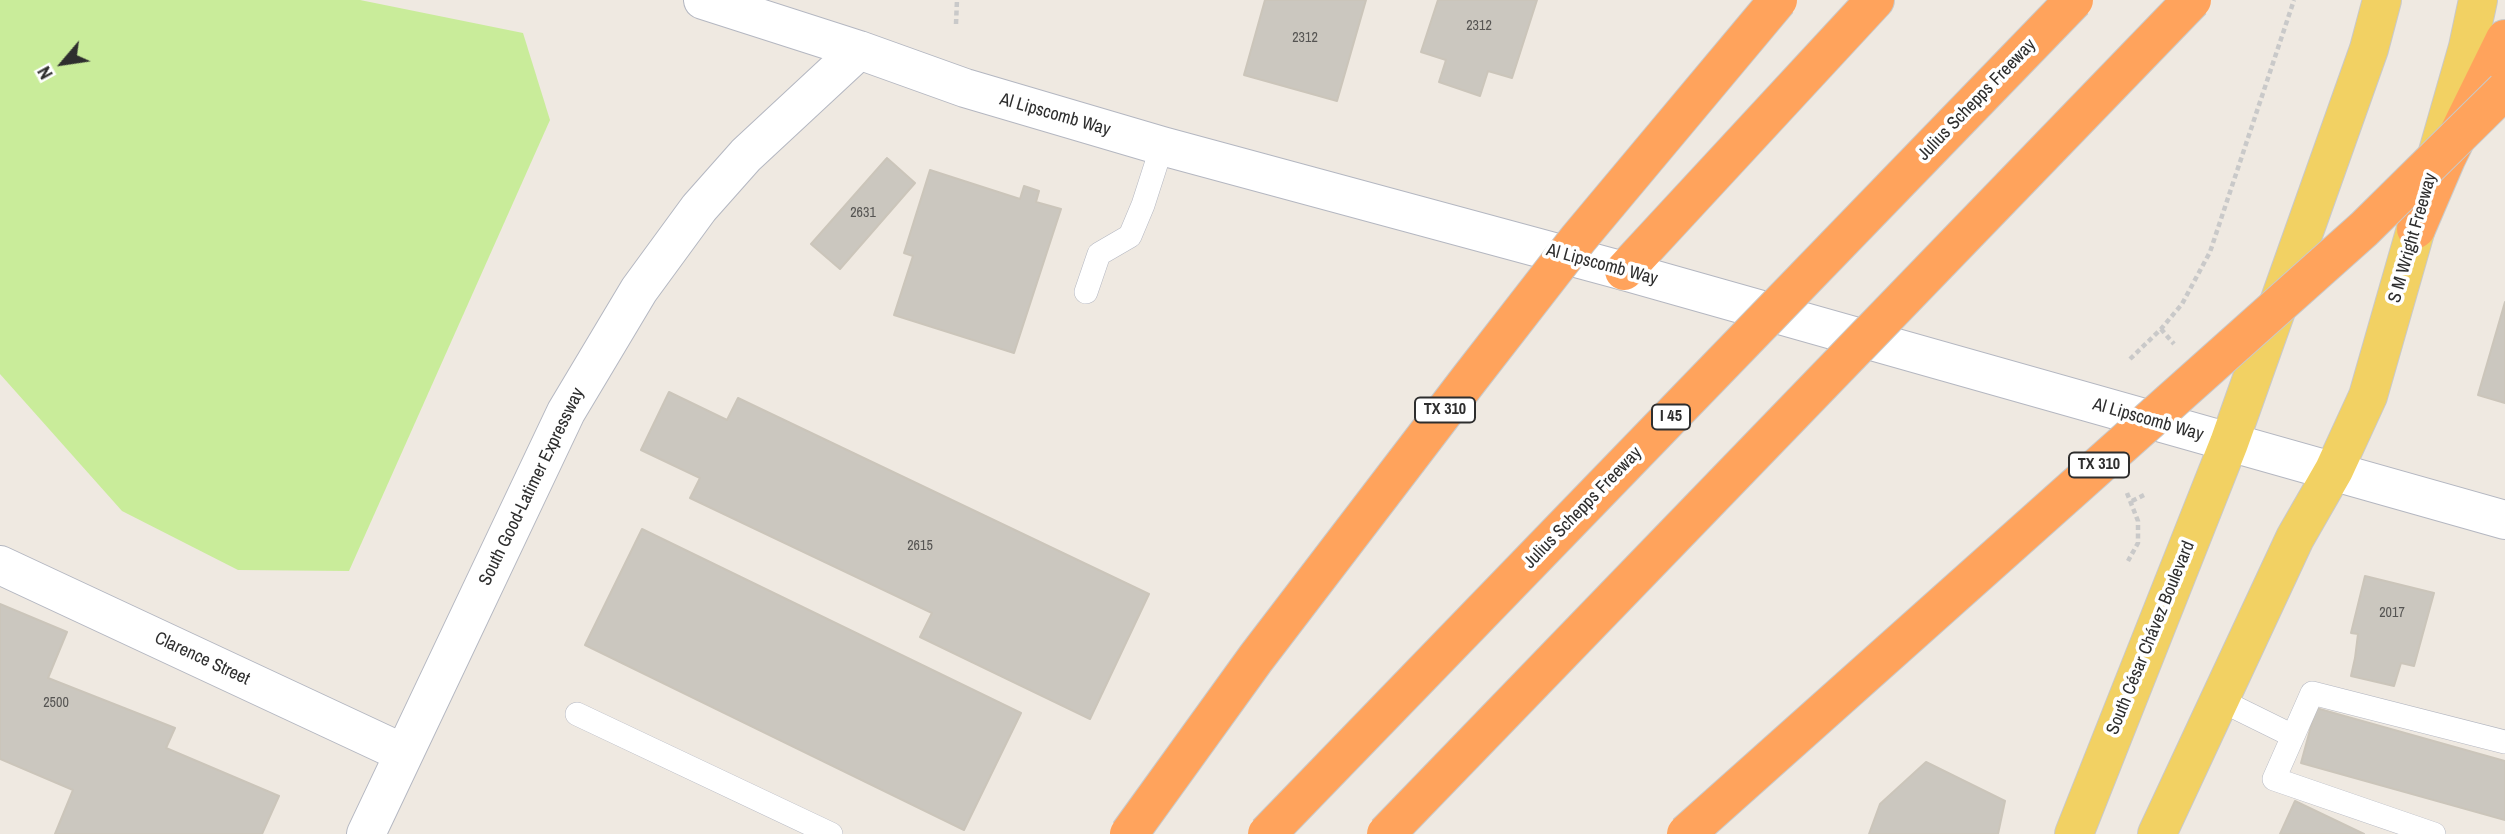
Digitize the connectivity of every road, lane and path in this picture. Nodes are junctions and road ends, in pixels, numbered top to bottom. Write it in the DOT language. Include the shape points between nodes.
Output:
graph roads {
  1 [pos="703,0"];
  2 [pos="957,0"];
  3 [pos="1778,0"];
  4 [pos="2074,0"];
  5 [pos="2192,0"];
  6 [pos="2294,0"];
  7 [pos="2382,0"];
  8 [pos="2478,0"];
  9 [pos="1869,7"];
  10 [pos="956,24"];
  11 [pos="2505,39"];
  12 [pos="859,50"];
  13 [pos="2505,90"];
  14 [pos="1162,146"];
  15 [pos="2416,229"];
  16 [pos="1624,271"];
  17 [pos="1086,292"];
  18 [pos="2161,329"];
  19 [pos="2174,344"];
  20 [pos="2130,359"];
  21 [pos="2229,443"];
  22 [pos="2334,470"];
  23 [pos="2124,489"];
  24 [pos="2144,495"];
  25 [pos="2132,501"];
  26 [pos="2505,520"];
  27 [pos="2128,561"];
  28 [pos="0,565"];
  29 [pos="2220,700"];
  30 [pos="576,714"];
  31 [pos="2293,736"];
  32 [pos="2505,742"];
  33 [pos="403,753"];
  34 [pos="366,834"];
  35 [pos="831,834"];
  36 [pos="1129,834"];
  37 [pos="1266,834"];
  38 [pos="1385,834"];
  39 [pos="1686,834"];
  40 [pos="2074,834"];
  41 [pos="2157,834"];
  42 [pos="2434,834"];
  1 -- 12 [label="main road, Al Lipscomb Way"];
  2 -- 10 [label="path"];
  3 -- 36 [label="highway, TX 310, bridge" via="1578,239 1478,367"];
  4 -- 37 [label="highway, Julius Schepps Freeway / I 45, bridge"];
  5 -- 38 [label="highway, bridge"];
  6 -- 18 [label="path" via="2210,252 2182,304"];
  7 -- 21 [label="main road" via="2369,49"];
  8 -- 15 [label="main road, S M Wright Freeway"];
  9 -- 16 [label="highway"];
  11 -- 15 [label="highway"];
  12 -- 14 [label="main road, Al Lipscomb Way" via="965,88"];
  12 -- 33 [label="main road, South Good-Latimer Expressway" via="746,155 699,208 639,290 566,412"];
  13 -- 39 [label="highway, TX 310, bridge" via="2364,229"];
  14 -- 16 [label="main road, Al Lipscomb Way"];
  14 -- 17 [label="lane" via="1130,236 1099,254"];
  15 -- 22 [label="main road, S M Wright Freeway" via="2368,396"];
  16 -- 21 [label="main road, Al Lipscomb Way"];
  18 -- 19 [label="path"];
  18 -- 20 [label="path"];
  21 -- 22 [label="main road, Al Lipscomb Way"];
  21 -- 40 [label="main road, South César Chávez Boulevard"];
  22 -- 26 [label="main road, Al Lipscomb Way"];
  22 -- 29 [label="main road" via="2295,538"];
  23 -- 25 [label="path"];
  24 -- 25 [label="path"];
  25 -- 27 [label="path" via="2138,543"];
  28 -- 33 [label="main road, Clarence Street"];
  29 -- 31 [label="lane"];
  29 -- 41 [label="main road"];
  30 -- 35 [label="lane"];
  31 -- 32 [label="lane" via="2312,693"];
  31 -- 42 [label="lane" via="2274,779"];
  33 -- 34 [label="main road, South Good-Latimer Expressway"];
}
